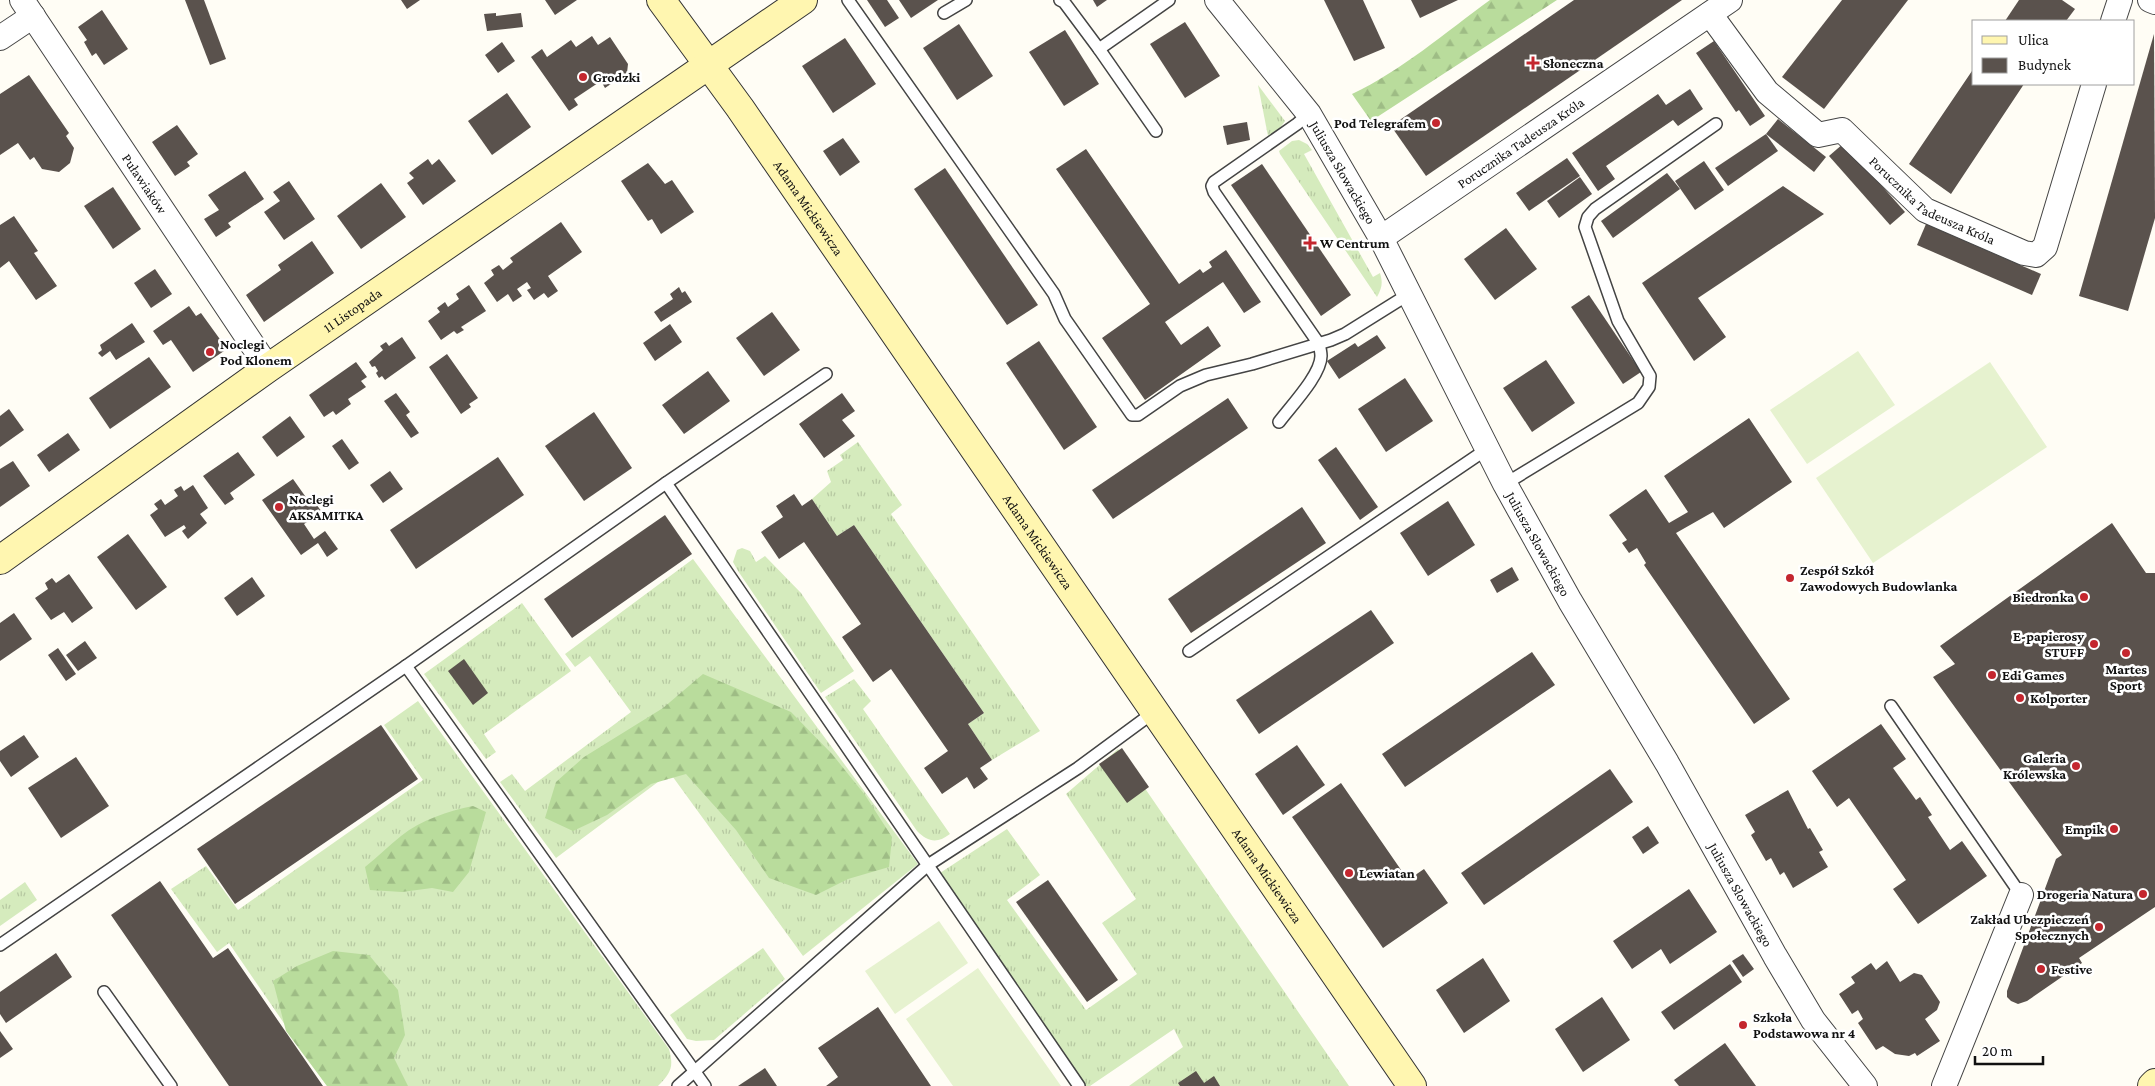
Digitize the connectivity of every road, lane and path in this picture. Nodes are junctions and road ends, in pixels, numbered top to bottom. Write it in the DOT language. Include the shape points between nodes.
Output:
graph roads {
  1 [pos="661,0"];
  2 [pos="803,0"];
  3 [pos="848,0"];
  4 [pos="966,0"];
  5 [pos="1060,0"];
  6 [pos="1169,0"];
  7 [pos="1217,0"];
  8 [pos="1730,0"];
  9 [pos="2120,0"];
  10 [pos="2150,0"];
  11 [pos="2155,2"];
  12 [pos="28,8"];
  13 [pos="944,13"];
  14 [pos="1710,14"];
  15 [pos="2113,20"];
  16 [pos="0,38"];
  17 [pos="1099,49"];
  18 [pos="709,66"];
  19 [pos="2094,85"];
  20 [pos="1309,114"];
  21 [pos="1716,124"];
  22 [pos="1156,131"];
  23 [pos="1381,238"];
  24 [pos="1408,294"];
  25 [pos="1319,344"];
  26 [pos="268,368"];
  27 [pos="826,374"];
  28 [pos="1279,422"];
  29 [pos="1487,449"];
  30 [pos="666,483"];
  31 [pos="1505,484"];
  32 [pos="0,560"];
  33 [pos="1189,651"];
  34 [pos="406,666"];
  35 [pos="1890,706"];
  36 [pos="1154,712"];
  37 [pos="928,865"];
  38 [pos="2021,895"];
  39 [pos="0,945"];
  40 [pos="104,992"];
  41 [pos="695,1072"];
  42 [pos="2155,1083"];
  43 [pos="171,1086"];
  44 [pos="678,1086"];
  45 [pos="705,1086"];
  46 [pos="1080,1086"];
  47 [pos="1412,1086"];
  48 [pos="1865,1086"];
  49 [pos="1944,1086"];
  50 [pos="2152,1086"];
  1 -- 18 [label="street, Adama Mickiewicza"];
  2 -- 18 [label="street, 11 Listopada"];
  3 -- 25 [label="lane" via="1054,294 1065,320 1132,415 1138,415 1180,386 1206,375"];
  4 -- 13 [label="lane"];
  5 -- 17 [label="lane"];
  6 -- 17 [label="lane"];
  7 -- 20 [label="street, Juliusza Słowackiego"];
  8 -- 14 [label="street, Porucznika Tadeusza Króla"];
  9 -- 15 [label="street"];
  10 -- 11 [label="street"];
  12 -- 16 [label="street"];
  12 -- 26 [label="street, Puławiaków"];
  14 -- 19 [label="street, Porucznika Tadeusza Króla" via="1767,92 1818,135 1842,130 1925,210 2036,256 2045,247"];
  14 -- 23 [label="street, Porucznika Tadeusza Króla"];
  17 -- 22 [label="lane"];
  18 -- 26 [label="street, 11 Listopada"];
  18 -- 36 [label="street, Adama Mickiewicza"];
  20 -- 23 [label="street, Juliusza Słowackiego"];
  20 -- 25 [label="lane" via="1212,186"];
  21 -- 31 [label="lane" via="1595,209 1585,227 1618,321 1650,376 1644,396 1638,403"];
  23 -- 24 [label="street, Juliusza Słowackiego"];
  24 -- 25 [label="lane" via="1345,334"];
  24 -- 29 [label="street, Juliusza Słowackiego"];
  25 -- 28 [label="lane" via="1319,366"];
  26 -- 32 [label="street, 11 Listopada"];
  27 -- 30 [label="lane"];
  29 -- 31 [label="street, Juliusza Słowackiego"];
  29 -- 33 [label="lane"];
  30 -- 34 [label="lane"];
  30 -- 37 [label="lane"];
  31 -- 48 [label="street, Juliusza Słowackiego" via="1813,1020"];
  34 -- 39 [label="lane"];
  34 -- 41 [label="lane"];
  35 -- 38 [label="lane"];
  36 -- 37 [label="lane" via="1078,768"];
  36 -- 47 [label="street, Adama Mickiewicza"];
  37 -- 41 [label="lane"];
  37 -- 46 [label="lane"];
  38 -- 49 [label="street"];
  40 -- 43 [label="lane"];
  41 -- 44 [label="lane"];
  41 -- 45 [label="lane"];
  42 -- 50 [label="street"];
}
